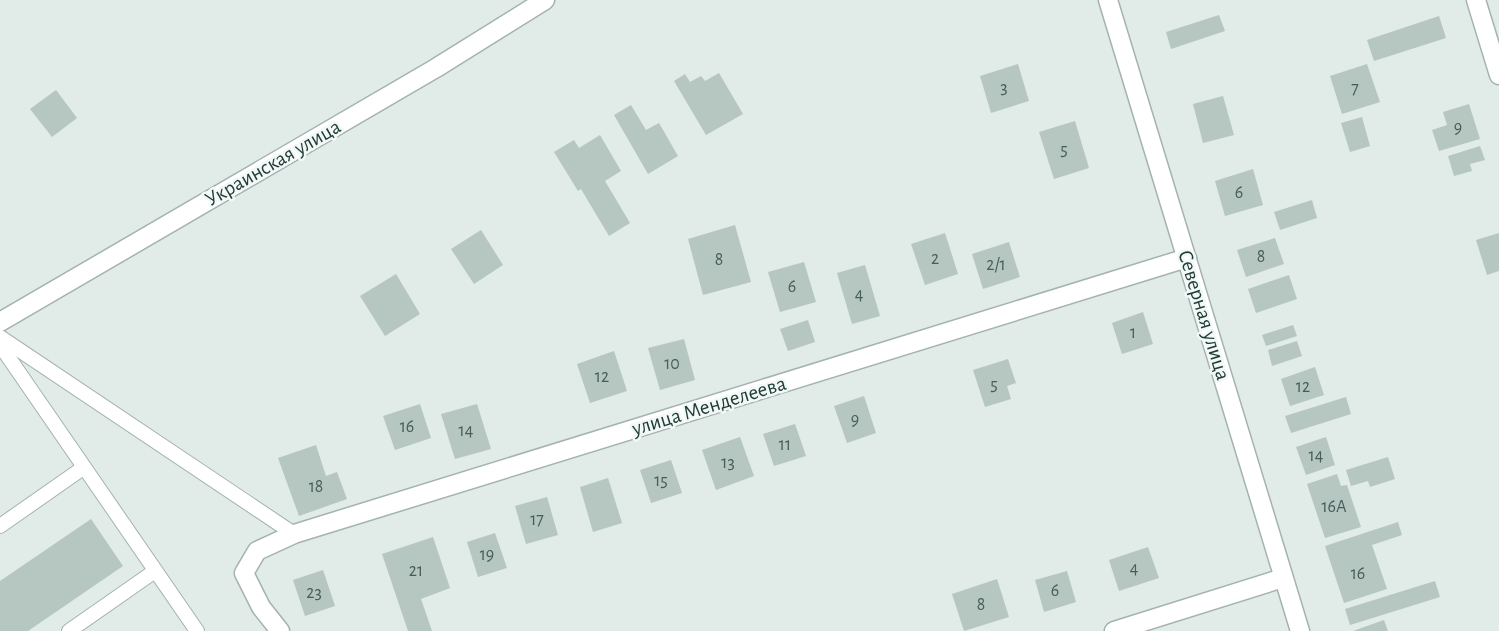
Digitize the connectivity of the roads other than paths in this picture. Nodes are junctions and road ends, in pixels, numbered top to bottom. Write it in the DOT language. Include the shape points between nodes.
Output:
graph roads {
  1 [pos="545,0"];
  2 [pos="1108,0"];
  3 [pos="1476,0"];
  4 [pos="1499,75"];
  5 [pos="1187,258"];
  6 [pos="0,322"];
  7 [pos="0,336"];
  8 [pos="0,345"];
  9 [pos="83,468"];
  10 [pos="0,526"];
  11 [pos="294,534"];
  12 [pos="155,571"];
  13 [pos="1283,578"];
  14 [pos="69,631"];
  15 [pos="197,631"];
  16 [pos="280,631"];
  17 [pos="1114,631"];
  18 [pos="1300,631"];
  1 -- 6 [label="street, Украинская улица" via="436,68"];
  2 -- 5 [label="street, Северная улица"];
  3 -- 4 [label="street"];
  5 -- 11 [label="street, улица Менделеева"];
  5 -- 13 [label="street, Северная улица"];
  7 -- 11 [label="lane"];
  8 -- 9 [label="lane"];
  9 -- 10 [label="lane"];
  9 -- 12 [label="lane"];
  11 -- 16 [label="street, улица Менделеева" via="257,552 244,573 261,608"];
  12 -- 14 [label="lane"];
  12 -- 15 [label="lane"];
  13 -- 17 [label="street"];
  13 -- 18 [label="street, Северная улица"];
}
